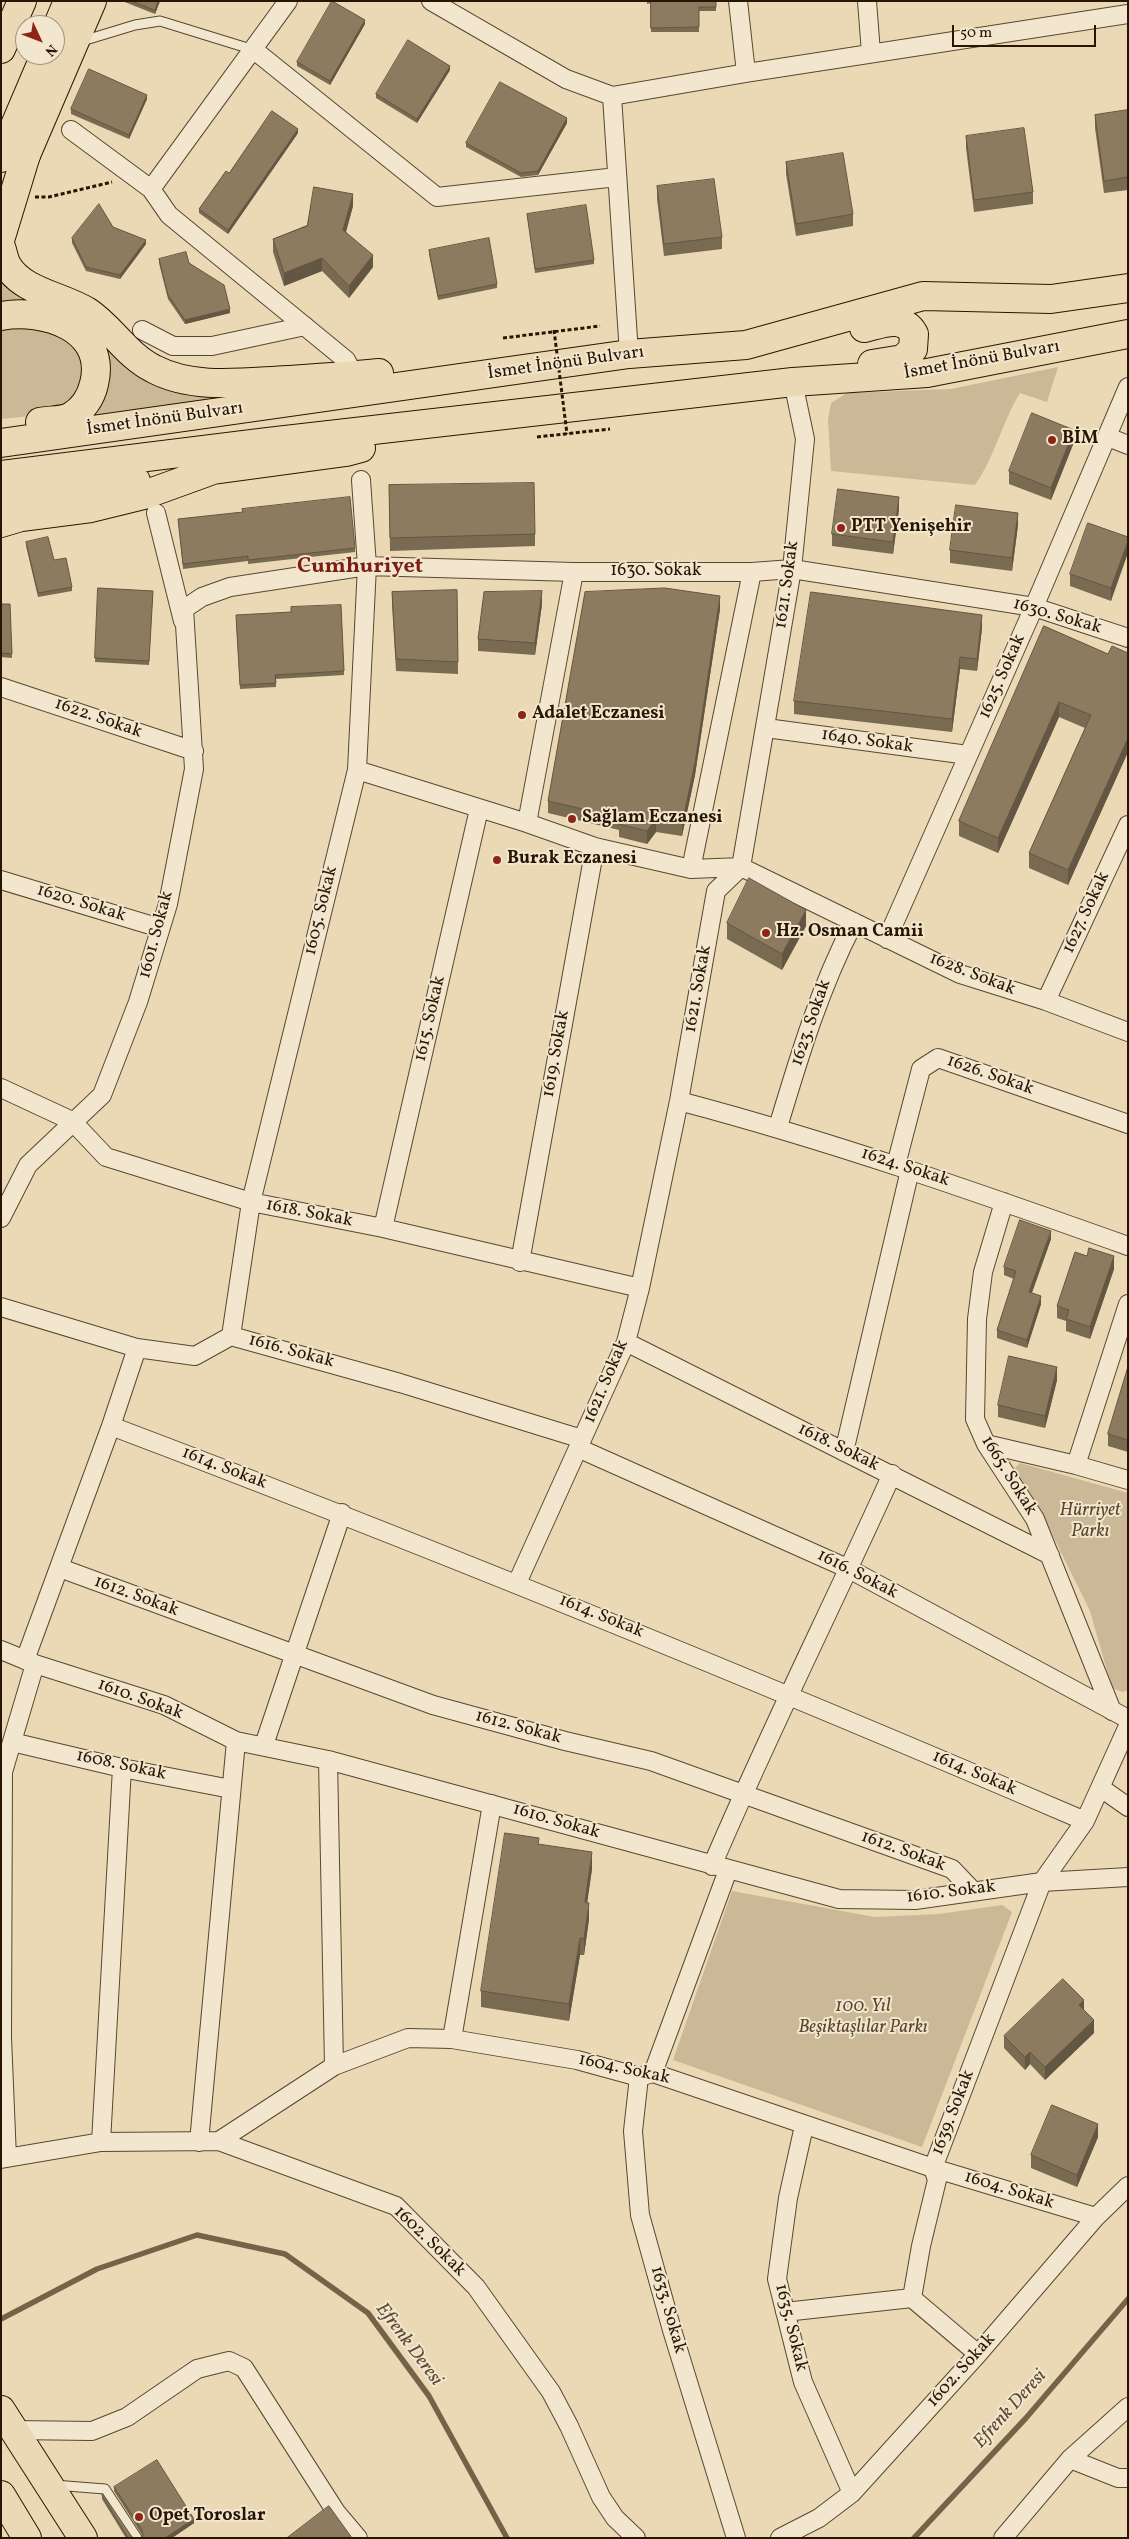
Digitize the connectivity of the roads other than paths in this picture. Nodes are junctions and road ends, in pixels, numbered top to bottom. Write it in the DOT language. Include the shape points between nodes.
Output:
graph roads {
  1 [pos="22,1"];
  2 [pos="68,1"];
  3 [pos="92,1"];
  4 [pos="288,1"];
  5 [pos="431,1"];
  6 [pos="738,1"];
  7 [pos="867,1"];
  8 [pos="1128,14"];
  9 [pos="65,38"];
  10 [pos="1,50"];
  11 [pos="254,50"];
  12 [pos="871,53"];
  13 [pos="42,65"];
  14 [pos="53,65"];
  15 [pos="746,73"];
  16 [pos="612,96"];
  17 [pos="71,130"];
  18 [pos="13,157"];
  19 [pos="617,177"];
  20 [pos="151,189"];
  21 [pos="1,213"];
  22 [pos="1,237"];
  23 [pos="1,247"];
  24 [pos="1128,288"];
  25 [pos="1,316"];
  26 [pos="305,326"];
  27 [pos="142,330"];
  28 [pos="1128,334"];
  29 [pos="746,345"];
  30 [pos="628,354"];
  31 [pos="354,375"];
  32 [pos="462,379"];
  33 [pos="793,382"];
  34 [pos="748,387"];
  35 [pos="1128,387"];
  36 [pos="455,421"];
  37 [pos="1,428"];
  38 [pos="1108,437"];
  39 [pos="1,443"];
  40 [pos="1128,445"];
  41 [pos="213,470"];
  42 [pos="1,476"];
  43 [pos="361,480"];
  44 [pos="1,501"];
  45 [pos="156,513"];
  46 [pos="1,523"];
  47 [pos="367,566"];
  48 [pos="792,569"];
  49 [pos="574,572"];
  50 [pos="752,572"];
  51 [pos="1034,607"];
  52 [pos="184,609"];
  53 [pos="186,633"];
  54 [pos="1128,638"];
  55 [pos="1,686"];
  56 [pos="766,728"];
  57 [pos="194,751"];
  58 [pos="968,755"];
  59 [pos="357,770"];
  60 [pos="478,809"];
  61 [pos="527,823"];
  62 [pos="1128,824"];
  63 [pos="595,847"];
  64 [pos="741,867"];
  65 [pos="692,869"];
  66 [pos="1,880"];
  67 [pos="854,922"];
  68 [pos="160,928"];
  69 [pos="887,939"];
  70 [pos="1046,1001"];
  71 [pos="1128,1032"];
  72 [pos="1,1088"];
  73 [pos="679,1102"];
  74 [pos="72,1121"];
  75 [pos="1128,1124"];
  76 [pos="778,1127"];
  77 [pos="903,1168"];
  78 [pos="250,1202"];
  79 [pos="1004,1202"];
  80 [pos="1,1218"];
  81 [pos="384,1228"];
  82 [pos="1128,1246"];
  83 [pos="520,1262"];
  84 [pos="640,1288"];
  85 [pos="1128,1304"];
  86 [pos="1,1306"];
  87 [pos="231,1336"];
  88 [pos="626,1342"];
  89 [pos="136,1348"];
  90 [pos="111,1426"];
  91 [pos="580,1444"];
  92 [pos="986,1444"];
  93 [pos="844,1452"];
  94 [pos="1076,1465"];
  95 [pos="892,1474"];
  96 [pos="1128,1480"];
  97 [pos="342,1513"];
  98 [pos="1050,1555"];
  99 [pos="60,1568"];
  100 [pos="849,1570"];
  101 [pos="517,1583"];
  102 [pos="1,1650"];
  103 [pos="292,1655"];
  104 [pos="30,1662"];
  105 [pos="791,1695"];
  106 [pos="1120,1715"];
  107 [pos="1128,1726"];
  108 [pos="236,1741"];
  109 [pos="12,1742"];
  110 [pos="264,1745"];
  111 [pos="328,1760"];
  112 [pos="122,1768"];
  113 [pos="2,1772"];
  114 [pos="231,1788"];
  115 [pos="1102,1788"];
  116 [pos="742,1795"];
  117 [pos="492,1804"];
  118 [pos="1128,1807"];
  119 [pos="1085,1822"];
  120 [pos="720,1868"];
  121 [pos="1128,1876"];
  122 [pos="1042,1882"];
  123 [pos="972,1890"];
  124 [pos="2,2037"];
  125 [pos="452,2040"];
  126 [pos="334,2066"];
  127 [pos="646,2075"];
  128 [pos="804,2126"];
  129 [pos="219,2141"];
  130 [pos="101,2142"];
  131 [pos="199,2142"];
  132 [pos="4,2158"];
  133 [pos="933,2168"];
  134 [pos="1128,2186"];
  135 [pos="1096,2217"];
  136 [pos="912,2298"];
  137 [pos="785,2312"];
  138 [pos="978,2354"];
  139 [pos="1128,2407"];
  140 [pos="8,2420"];
  141 [pos="1070,2459"];
  142 [pos="1128,2478"];
  143 [pos="50,2485"];
  144 [pos="852,2493"];
  145 [pos="1,2495"];
  146 [pos="27,2538"];
  147 [pos="83,2538"];
  148 [pos="137,2538"];
  149 [pos="358,2538"];
  150 [pos="636,2538"];
  151 [pos="736,2538"];
  152 [pos="780,2538"];
  153 [pos="1003,2538"];
  1 -- 10 [label="main road"];
  2 -- 9 [label="main road"];
  3 -- 9 [label="main road"];
  4 -- 11 [label="street"];
  5 -- 16 [label="street" via="566,79"];
  6 -- 15 [label="street"];
  7 -- 12 [label="street"];
  8 -- 12 [label="street"];
  9 -- 11 [label="lane" via="160,21"];
  11 -- 19 [label="street" via="437,197"];
  11 -- 20 [label="street"];
  12 -- 15 [label="street"];
  13 -- 18 [label="main road"];
  14 -- 18 [label="main road"];
  15 -- 16 [label="street"];
  16 -- 19 [label="street"];
  17 -- 20 [label="street"];
  18 -- 21 [label="main road"];
  18 -- 22 [label="main road"];
  19 -- 30 [label="street"];
  20 -- 26 [label="street" via="169,215"];
  23 -- 31 [label="main road" via="7,265 21,279 88,313 152,368 176,378 237,383"];
  24 -- 29 [label="main road, İsmet İnönü Bulvarı" via="1051,298 923,296"];
  25 -- 37 [label="main road" via="37,314 67,325 84,338 96,368 92,391 86,402 68,418"];
  26 -- 27 [label="street" via="212,346 173,346"];
  26 -- 31 [label="street" via="346,360"];
  28 -- 33 [label="main road, İsmet İnönü Bulvarı" via="927,374"];
  29 -- 30 [label="main road, İsmet İnönü Bulvarı"];
  29 -- 34 [label="main road" via="817,339 892,322 910,328 915,341 913,349 903,359 794,374"];
  30 -- 32 [label="main road, İsmet İnönü Bulvarı"];
  31 -- 32 [label="main road" via="401,371"];
  32 -- 39 [label="main road, İsmet İnönü Bulvarı"];
  33 -- 34 [label="main road, İsmet İnönü Bulvarı"];
  33 -- 48 [label="street, 1621. Sokak" via="805,438"];
  34 -- 36 [label="main road, İsmet İnönü Bulvarı"];
  35 -- 38 [label="street, 1625. Sokak"];
  36 -- 41 [label="main road" via="346,452"];
  36 -- 42 [label="main road, İsmet İnönü Bulvarı"];
  38 -- 40 [label="street"];
  38 -- 51 [label="street, 1625. Sokak"];
  41 -- 44 [label="main road"];
  41 -- 46 [label="main road" via="144,495 91,508"];
  43 -- 47 [label="street, 1605. Sokak"];
  45 -- 53 [label="street"];
  47 -- 49 [label="street, 1630. Sokak"];
  47 -- 52 [label="street, 1630. Sokak" via="230,587 202,597"];
  47 -- 59 [label="street, 1605. Sokak"];
  48 -- 50 [label="street, 1630. Sokak"];
  48 -- 51 [label="street, 1630. Sokak"];
  48 -- 56 [label="street, 1621. Sokak"];
  49 -- 50 [label="street, 1630. Sokak"];
  49 -- 61 [label="street"];
  50 -- 65 [label="street"];
  51 -- 54 [label="street, 1630. Sokak"];
  51 -- 58 [label="street, 1625. Sokak"];
  52 -- 53 [label="street, 1601. Sokak"];
  53 -- 57 [label="street, 1601. Sokak"];
  55 -- 57 [label="street, 1622. Sokak"];
  56 -- 58 [label="street, 1640. Sokak"];
  56 -- 64 [label="street, 1621. Sokak"];
  57 -- 68 [label="street, 1601. Sokak" via="194,768 168,904"];
  58 -- 69 [label="street, 1625. Sokak"];
  59 -- 60 [label="street"];
  59 -- 78 [label="street, 1605. Sokak"];
  60 -- 61 [label="street"];
  60 -- 81 [label="street, 1615. Sokak"];
  61 -- 63 [label="street"];
  62 -- 70 [label="street, 1627. Sokak"];
  63 -- 65 [label="street"];
  63 -- 83 [label="street, 1619. Sokak"];
  64 -- 65 [label="street"];
  64 -- 67 [label="street, 1628. Sokak"];
  64 -- 73 [label="street, 1621. Sokak" via="716,891"];
  66 -- 68 [label="street, 1620. Sokak"];
  67 -- 69 [label="street, 1628. Sokak"];
  67 -- 76 [label="street, 1623. Sokak" via="832,964"];
  68 -- 74 [label="street, 1601. Sokak" via="138,1002 102,1095"];
  69 -- 70 [label="street, 1628. Sokak" via="960,974"];
  70 -- 71 [label="street, 1628. Sokak"];
  72 -- 74 [label="street, 1618. Sokak"];
  73 -- 76 [label="street, 1624. Sokak"];
  73 -- 84 [label="street, 1621. Sokak"];
  74 -- 78 [label="street, 1618. Sokak" via="106,1157"];
  74 -- 80 [label="street, 1601. Sokak" via="28,1164"];
  75 -- 77 [label="street, 1626. Sokak" via="938,1058 921,1069"];
  76 -- 77 [label="street, 1624. Sokak"];
  77 -- 79 [label="street, 1624. Sokak"];
  77 -- 93 [label="street"];
  78 -- 81 [label="street, 1618. Sokak"];
  78 -- 87 [label="street, 1605. Sokak"];
  79 -- 82 [label="street, 1624. Sokak"];
  79 -- 92 [label="street, 1665. Sokak" via="983,1272 977,1319 975,1419"];
  81 -- 83 [label="street, 1618. Sokak"];
  83 -- 84 [label="street, 1618. Sokak"];
  84 -- 88 [label="street, 1621. Sokak"];
  85 -- 94 [label="street"];
  86 -- 89 [label="street, 1616. Sokak"];
  87 -- 89 [label="street, 1616. Sokak" via="195,1356"];
  87 -- 91 [label="street, 1616. Sokak" via="400,1382"];
  88 -- 91 [label="street, 1621. Sokak"];
  88 -- 93 [label="street, 1618. Sokak"];
  89 -- 90 [label="street"];
  90 -- 97 [label="street, 1614. Sokak"];
  90 -- 99 [label="street"];
  91 -- 100 [label="street, 1616. Sokak"];
  91 -- 101 [label="street, 1621. Sokak"];
  92 -- 94 [label="street"];
  92 -- 98 [label="street, 1665. Sokak" via="1035,1518"];
  93 -- 95 [label="street, 1618. Sokak"];
  94 -- 96 [label="street"];
  95 -- 98 [label="street, 1618. Sokak"];
  95 -- 100 [label="street, 1633. Sokak"];
  97 -- 101 [label="street, 1614. Sokak"];
  97 -- 103 [label="street"];
  98 -- 106 [label="street, 1665. Sokak"];
  99 -- 103 [label="street, 1612. Sokak"];
  99 -- 104 [label="street"];
  100 -- 105 [label="street, 1633. Sokak"];
  100 -- 106 [label="street, 1616. Sokak"];
  101 -- 105 [label="street, 1614. Sokak"];
  102 -- 104 [label="street, 1610. Sokak"];
  103 -- 110 [label="street"];
  103 -- 116 [label="street, 1612. Sokak" via="433,1705 565,1742 651,1761"];
  104 -- 108 [label="street, 1610. Sokak" via="164,1705"];
  104 -- 109 [label="street"];
  105 -- 116 [label="street, 1633. Sokak"];
  105 -- 119 [label="street, 1614. Sokak"];
  107 -- 115 [label="street, 1639. Sokak"];
  108 -- 110 [label="street, 1610. Sokak"];
  108 -- 114 [label="street"];
  109 -- 112 [label="street, 1608. Sokak"];
  109 -- 113 [label="street"];
  110 -- 111 [label="street, 1610. Sokak"];
  111 -- 117 [label="street, 1610. Sokak"];
  111 -- 126 [label="street"];
  112 -- 114 [label="street, 1608. Sokak"];
  112 -- 130 [label="street"];
  113 -- 124 [label="street"];
  114 -- 131 [label="street"];
  115 -- 118 [label="street"];
  115 -- 119 [label="street, 1639. Sokak"];
  116 -- 120 [label="street, 1633. Sokak"];
  116 -- 123 [label="street, 1612. Sokak" via="952,1868"];
  117 -- 120 [label="street, 1610. Sokak"];
  117 -- 125 [label="street"];
  119 -- 122 [label="street, 1639. Sokak"];
  120 -- 123 [label="street, 1610. Sokak" via="839,1900 916,1900"];
  120 -- 127 [label="street, 1633. Sokak"];
  121 -- 122 [label="street, 1610. Sokak"];
  122 -- 123 [label="street, 1610. Sokak"];
  122 -- 133 [label="street, 1639. Sokak"];
  124 -- 132 [label="street"];
  125 -- 126 [label="street, 1604. Sokak" via="408,2038"];
  125 -- 127 [label="street, 1604. Sokak" via="577,2060"];
  126 -- 129 [label="street, 1604. Sokak"];
  127 -- 128 [label="street, 1604. Sokak"];
  127 -- 151 [label="street, 1633. Sokak" via="633,2131 640,2215"];
  128 -- 133 [label="street, 1604. Sokak"];
  128 -- 137 [label="street, 1635. Sokak" via="788,2198 777,2279"];
  129 -- 131 [label="street, 1602. Sokak"];
  129 -- 150 [label="street, 1602. Sokak" via="396,2206 481,2294 551,2392 601,2497 615,2518"];
  130 -- 131 [label="street, 1602. Sokak"];
  130 -- 132 [label="street, 1602. Sokak"];
  133 -- 135 [label="street, 1604. Sokak"];
  133 -- 136 [label="street, 1639. Sokak" via="937,2180"];
  134 -- 135 [label="street, 1602. Sokak"];
  135 -- 138 [label="street, 1602. Sokak"];
  136 -- 137 [label="street"];
  136 -- 138 [label="street"];
  137 -- 144 [label="street, 1635. Sokak" via="803,2382"];
  138 -- 144 [label="street, 1602. Sokak"];
  139 -- 141 [label="street"];
  140 -- 143 [label="main road"];
  140 -- 149 [label="street" via="92,2431 127,2417 197,2369 228,2361 244,2368 336,2512"];
  141 -- 142 [label="street" via="1118,2478"];
  141 -- 153 [label="street"];
  143 -- 147 [label="main road"];
  143 -- 148 [label="lane" via="105,2489"];
  144 -- 152 [label="street, 1602. Sokak" via="819,2518"];
  145 -- 146 [label="main road"];
}
